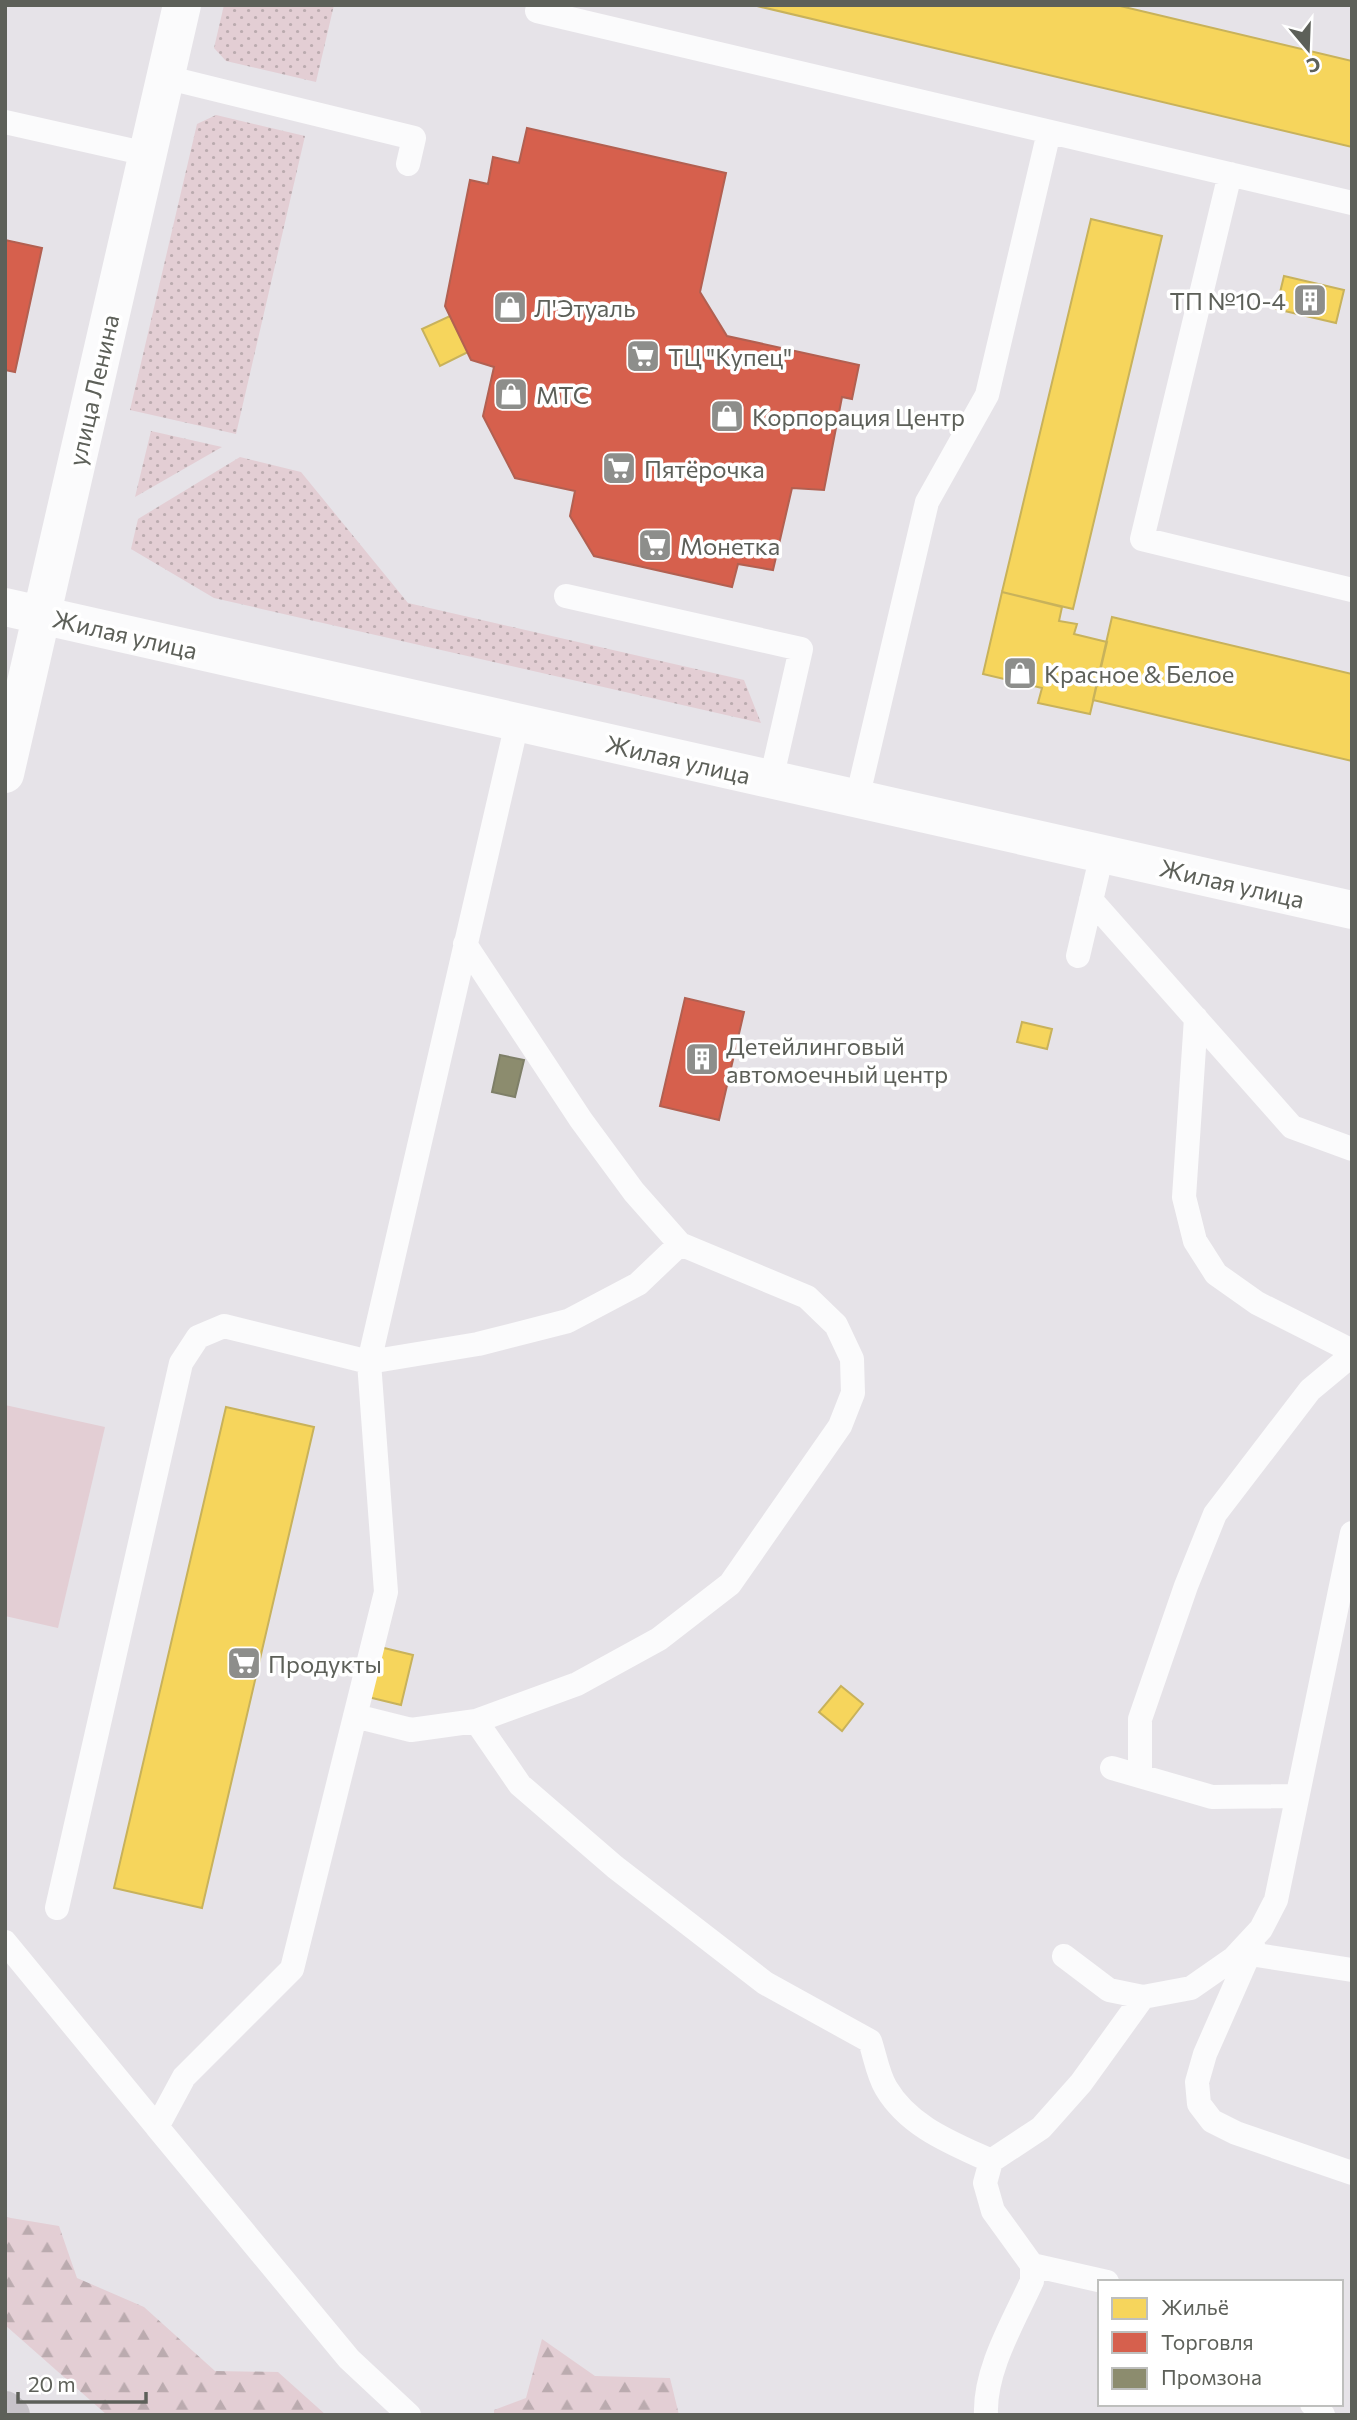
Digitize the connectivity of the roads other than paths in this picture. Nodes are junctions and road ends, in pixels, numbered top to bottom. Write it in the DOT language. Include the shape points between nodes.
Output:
graph roads {
  1 [pos="181,5"];
  2 [pos="537,11"];
  3 [pos="165,77"];
  4 [pos="5,122"];
  5 [pos="1049,132"];
  6 [pos="147,154"];
  7 [pos="408,164"];
  8 [pos="1230,174"];
  9 [pos="1352,203"];
  10 [pos="1352,590"];
  11 [pos="566,596"];
  12 [pos="23,611"];
  13 [pos="517,723"];
  14 [pos="5,774"];
  15 [pos="771,779"];
  16 [pos="857,799"];
  17 [pos="1102,854"];
  18 [pos="1091,900"];
  19 [pos="1352,910"];
  20 [pos="465,944"];
  21 [pos="1078,956"];
  22 [pos="1196,1018"];
  23 [pos="1352,1149"];
  24 [pos="680,1244"];
  25 [pos="1352,1353"];
  26 [pos="369,1362"];
  27 [pos="1352,1533"];
  28 [pos="355,1716"];
  29 [pos="476,1721"];
  30 [pos="1112,1768"];
  31 [pos="1140,1776"];
  32 [pos="1297,1796"];
  33 [pos="57,1908"];
  34 [pos="1261,1929"];
  35 [pos="5,1942"];
  36 [pos="1250,1954"];
  37 [pos="1064,1956"];
  38 [pos="1352,1970"];
  39 [pos="1143,1997"];
  40 [pos="157,2127"];
  41 [pos="991,2161"];
  42 [pos="1352,2173"];
  43 [pos="1031,2265"];
  44 [pos="1098,2280"];
  45 [pos="5,2410"];
  46 [pos="11,2415"];
  47 [pos="409,2415"];
  48 [pos="986,2415"];
  1 -- 3 [label="main road, улица Ленина"];
  2 -- 5 [label="lane"];
  3 -- 6 [label="main road, улица Ленина"];
  3 -- 7 [label="lane" via="415,138"];
  4 -- 6 [label="lane"];
  5 -- 8 [label="lane"];
  5 -- 16 [label="lane" via="987,394 927,502"];
  6 -- 12 [label="main road, улица Ленина"];
  8 -- 9 [label="lane"];
  8 -- 10 [label="lane" via="1142,539"];
  11 -- 15 [label="lane" via="801,649"];
  12 -- 13 [label="main road, Жилая улица"];
  12 -- 14 [label="main road, улица Ленина"];
  13 -- 15 [label="main road, Жилая улица"];
  13 -- 20 [label="lane"];
  15 -- 16 [label="main road, Жилая улица"];
  16 -- 17 [label="main road, Жилая улица"];
  17 -- 18 [label="lane"];
  17 -- 19 [label="main road, Жилая улица"];
  18 -- 21 [label="lane"];
  18 -- 22 [label="lane"];
  20 -- 24 [label="lane" via="581,1120 634,1192"];
  20 -- 26 [label="lane"];
  22 -- 23 [label="lane" via="1292,1127"];
  22 -- 25 [label="lane" via="1184,1197 1195,1241 1216,1274 1236,1289"];
  24 -- 26 [label="lane" via="638,1284 568,1321 478,1344"];
  24 -- 29 [label="lane" via="807,1297 836,1325 852,1359 853,1393 840,1426 730,1584 659,1639 589,1677"];
  25 -- 31 [label="lane" via="1310,1390 1215,1514 1140,1719"];
  26 -- 28 [label="lane" via="386,1592"];
  26 -- 33 [label="lane" via="224,1326 198,1337 181,1363"];
  27 -- 32 [label="lane"];
  28 -- 29 [label="lane" via="411,1730"];
  28 -- 40 [label="lane" via="292,1969 184,2077"];
  29 -- 41 [label="lane" via="520,1785 615,1867 765,1983 870,2041 885,2087 906,2114 939,2138"];
  30 -- 31 [label="lane"];
  31 -- 32 [label="lane" via="1212,1797"];
  32 -- 34 [label="lane" via="1276,1900"];
  34 -- 36 [label="lane"];
  34 -- 39 [label="lane" via="1234,1958 1191,1988"];
  35 -- 40 [label="lane"];
  36 -- 38 [label="lane"];
  36 -- 42 [label="lane" via="1205,2054 1197,2082 1199,2104 1212,2121 1236,2133"];
  37 -- 39 [label="lane" via="1109,1990"];
  39 -- 41 [label="lane" via="1081,2083 1041,2128"];
  40 -- 47 [label="lane" via="349,2359"];
  41 -- 43 [label="lane" via="985,2183 993,2211"];
  43 -- 44 [label="lane"];
  43 -- 48 [label="lane" via="1032,2281 990,2375"];
  45 -- 46 [label="main road"];
}
